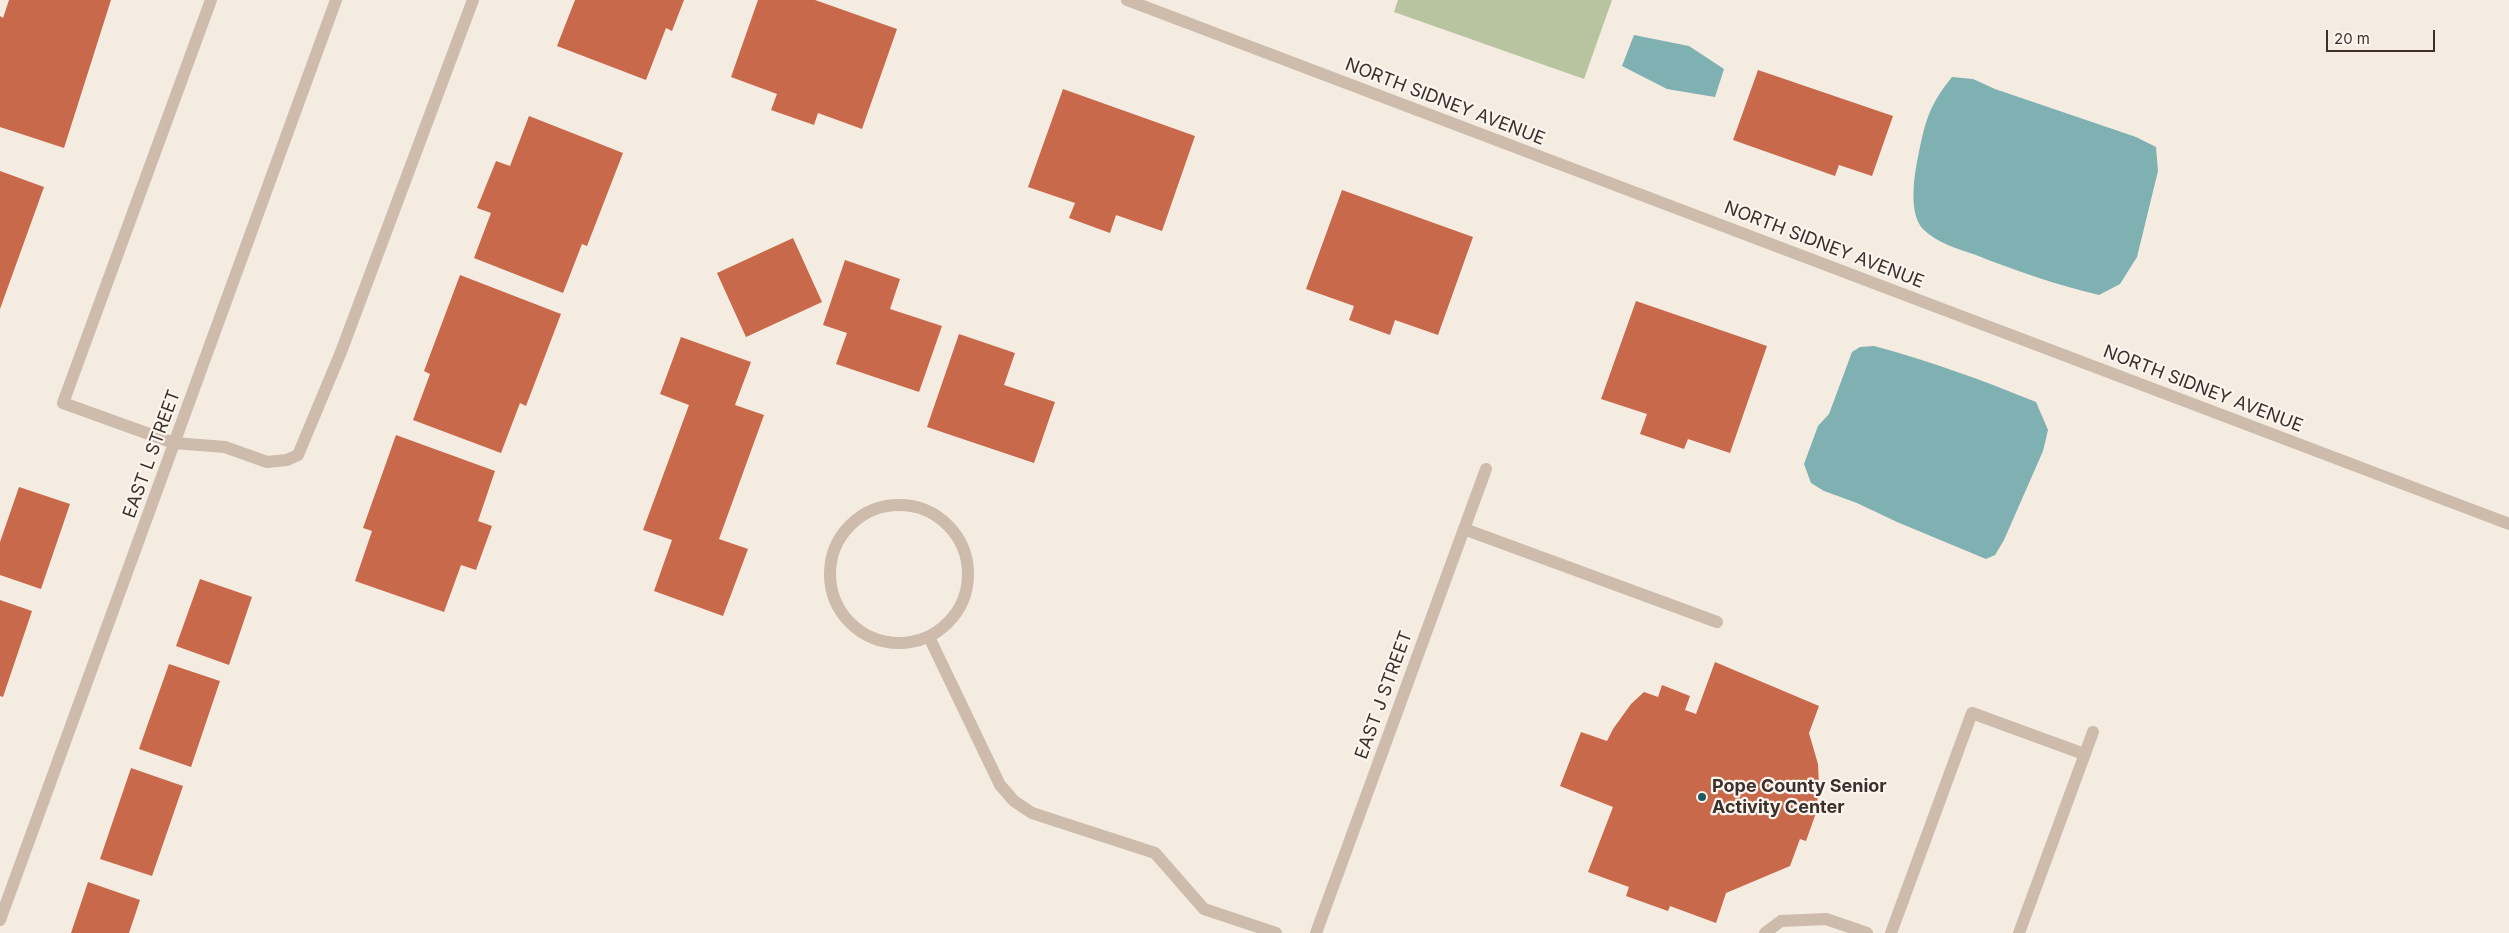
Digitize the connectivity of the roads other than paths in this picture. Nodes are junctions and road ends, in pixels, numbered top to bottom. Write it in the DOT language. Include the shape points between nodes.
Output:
graph roads {
  1 [pos="211,0"];
  2 [pos="336,0"];
  3 [pos="472,0"];
  4 [pos="1127,0"];
  5 [pos="174,443"];
  6 [pos="1486,469"];
  7 [pos="2509,524"];
  8 [pos="1464,529"];
  9 [pos="1717,622"];
  10 [pos="929,637"];
  11 [pos="2092,732"];
  12 [pos="2084,754"];
  13 [pos="0,920"];
  14 [pos="1276,933"];
  15 [pos="1316,933"];
  16 [pos="1765,933"];
  17 [pos="1867,933"];
  18 [pos="1891,933"];
  19 [pos="2019,933"];
  1 -- 5 [label="street" via="63,403"];
  2 -- 5 [label="street, EAST L STREET"];
  3 -- 5 [label="street" via="341,352 298,455 288,460 267,462 224,447"];
  4 -- 7 [label="street, NORTH SIDNEY AVENUE"];
  5 -- 13 [label="street, EAST L STREET"];
  6 -- 8 [label="street, EAST J STREET"];
  8 -- 9 [label="street"];
  8 -- 15 [label="street, EAST J STREET"];
  10 -- 10 [label="street" via="951,621 965,597 969,570 962,544 946,522 923,508 896,504 869,511 848,527 834,550 830,578 836,604 853,626 876,640 903,644"];
  10 -- 14 [label="street" via="1000,785 1014,801 1032,813 1155,853 1204,909"];
  11 -- 12 [label="street"];
  12 -- 18 [label="street" via="1972,713"];
  12 -- 19 [label="street"];
  16 -- 17 [label="street" via="1781,921 1826,919"];
}
